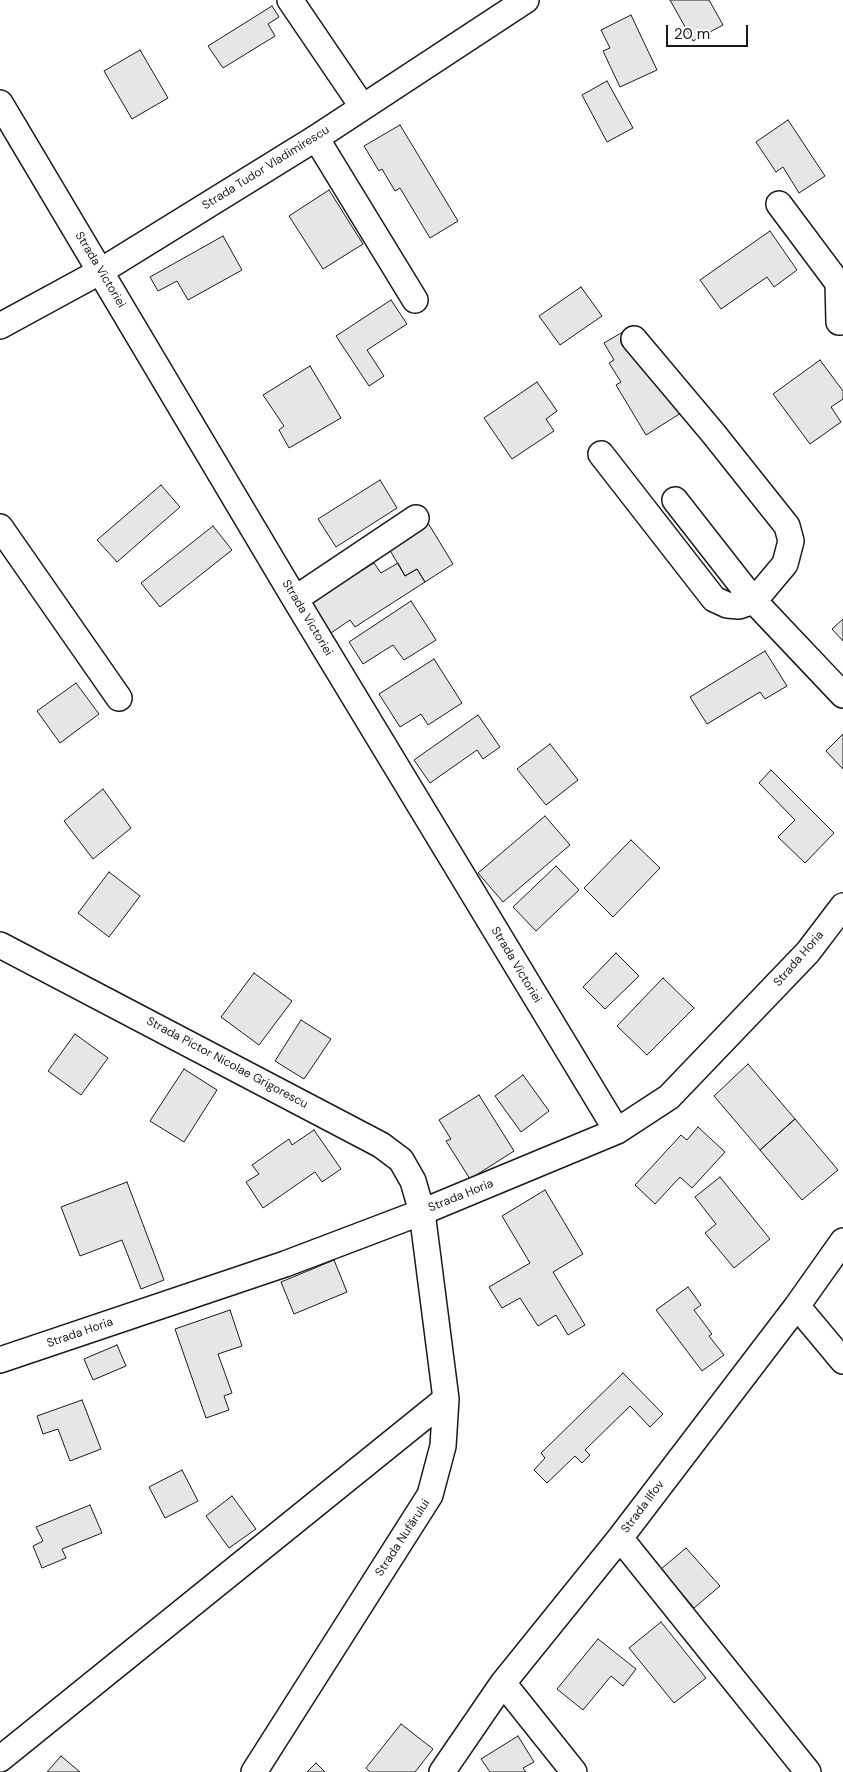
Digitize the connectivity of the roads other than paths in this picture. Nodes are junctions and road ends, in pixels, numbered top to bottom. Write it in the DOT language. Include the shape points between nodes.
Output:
graph roads {
  1 [pos="290,0"];
  2 [pos="526,0"];
  3 [pos="0,103"];
  4 [pos="362,106"];
  5 [pos="316,138"];
  6 [pos="779,204"];
  7 [pos="101,271"];
  8 [pos="840,280"];
  9 [pos="414,300"];
  10 [pos="839,322"];
  11 [pos="0,326"];
  12 [pos="634,339"];
  13 [pos="601,454"];
  14 [pos="675,500"];
  15 [pos="416,518"];
  16 [pos="0,527"];
  17 [pos="295,599"];
  18 [pos="754,601"];
  19 [pos="843,695"];
  20 [pos="118,698"];
  21 [pos="843,906"];
  22 [pos="0,945"];
  23 [pos="616,1131"];
  24 [pos="422,1212"];
  25 [pos="843,1241"];
  26 [pos="797,1306"];
  27 [pos="0,1360"];
  28 [pos="843,1362"];
  29 [pos="446,1399"];
  30 [pos="620,1538"];
  31 [pos="503,1683"];
  32 [pos="0,1759"];
  33 [pos="254,1772"];
  34 [pos="442,1772"];
  35 [pos="574,1772"];
  36 [pos="808,1772"];
  1 -- 4 [label="street"];
  2 -- 4 [label="street, Strada Tudor Vladimirescu"];
  3 -- 7 [label="street, Strada Victoriei"];
  4 -- 5 [label="street, Strada Tudor Vladimirescu"];
  5 -- 7 [label="street, Strada Tudor Vladimirescu"];
  5 -- 9 [label="street"];
  6 -- 8 [label="street"];
  7 -- 11 [label="street, Strada Tudor Vladimirescu"];
  7 -- 17 [label="street, Strada Victoriei"];
  8 -- 10 [label="street"];
  12 -- 18 [label="street" via="787,526 791,541 785,564"];
  13 -- 18 [label="street" via="714,599 739,606"];
  14 -- 18 [label="street"];
  15 -- 17 [label="street"];
  16 -- 20 [label="street"];
  17 -- 23 [label="street, Strada Victoriei"];
  18 -- 19 [label="street"];
  21 -- 23 [label="street, Strada Horia" via="808,952 669,1097"];
  22 -- 24 [label="street, Strada Pictor Nicolae Grigorescu" via="381,1145 400,1160 413,1181"];
  23 -- 24 [label="street, Strada Horia"];
  24 -- 27 [label="street, Strada Horia" via="285,1264"];
  24 -- 29 [label="street, Strada Nufărului"];
  25 -- 26 [label="street, Strada Ilfov"];
  26 -- 28 [label="street"];
  26 -- 30 [label="street, Strada Ilfov"];
  29 -- 32 [label="street"];
  29 -- 33 [label="street, Strada Nufărului" via="443,1446 430,1495"];
  30 -- 31 [label="street, Strada Ilfov"];
  30 -- 36 [label="street"];
  31 -- 34 [label="street, Strada Ilfov"];
  31 -- 35 [label="street"];
}
